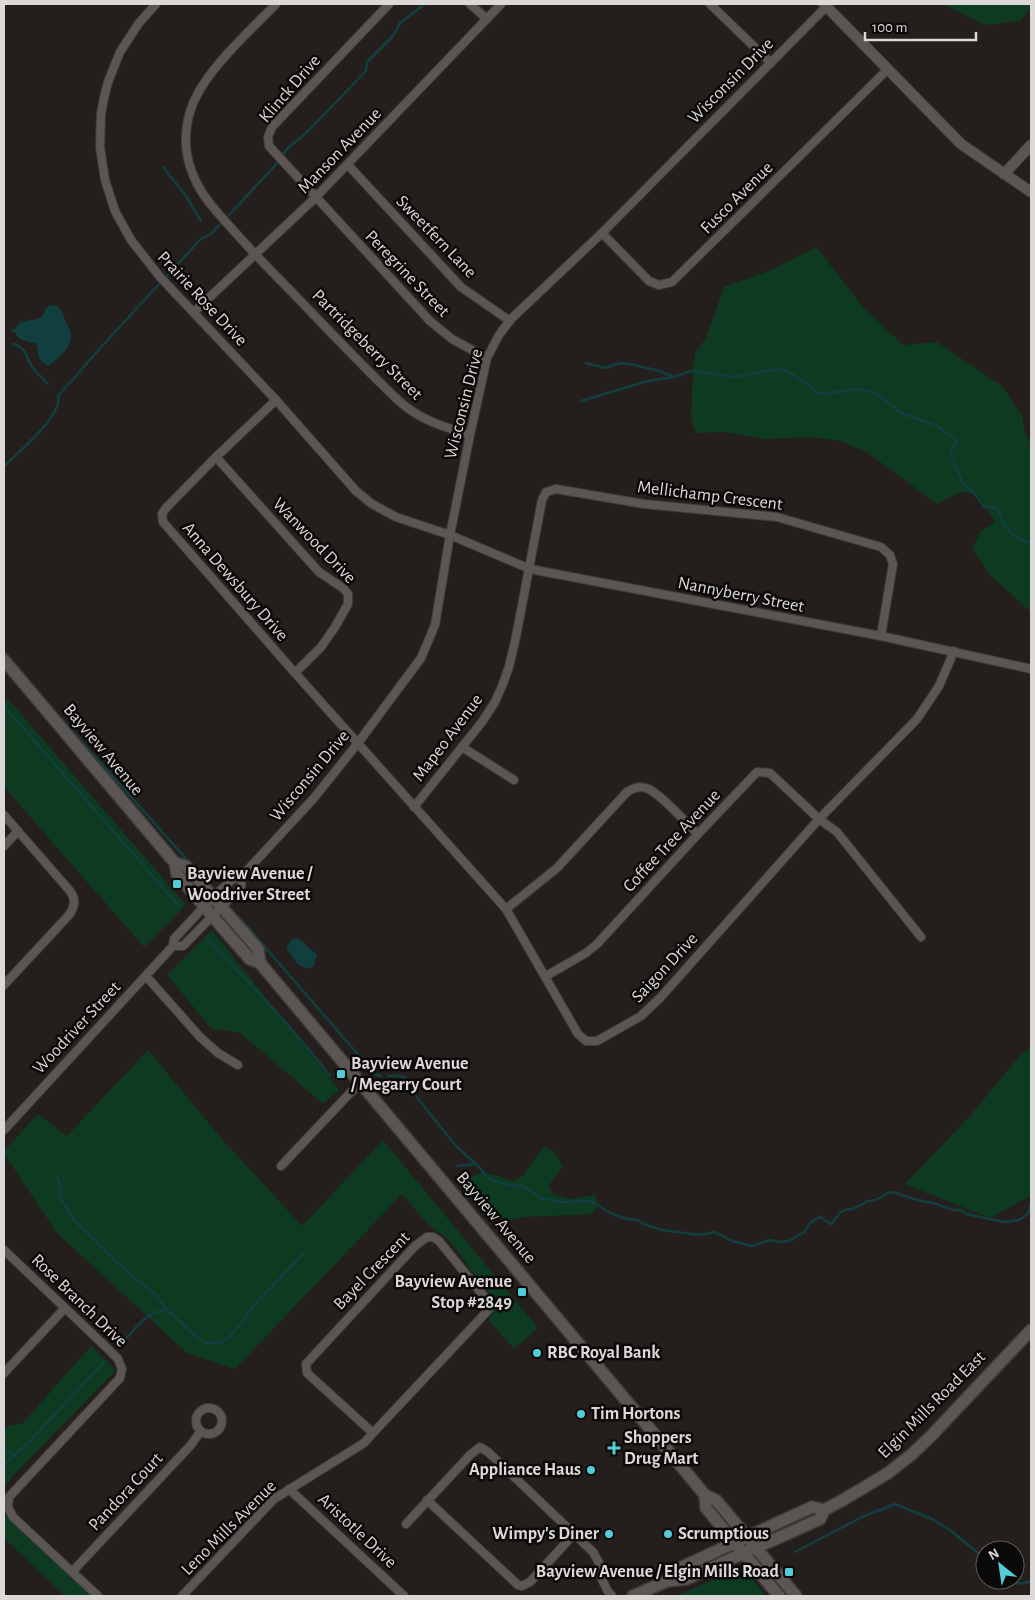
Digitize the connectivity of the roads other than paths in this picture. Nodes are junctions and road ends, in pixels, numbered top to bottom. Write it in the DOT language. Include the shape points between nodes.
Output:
graph roads {
  1 [pos="156,4"];
  2 [pos="276,4"];
  3 [pos="389,4"];
  4 [pos="470,4"];
  5 [pos="501,4"];
  6 [pos="710,4"];
  7 [pos="825,5"];
  8 [pos="487,20"];
  9 [pos="770,63"];
  10 [pos="887,70"];
  11 [pos="1031,145"];
  12 [pos="348,165"];
  13 [pos="1004,174"];
  14 [pos="1031,192"];
  15 [pos="315,198"];
  16 [pos="602,233"];
  17 [pos="256,255"];
  18 [pos="194,312"];
  19 [pos="510,321"];
  20 [pos="487,358"];
  21 [pos="276,400"];
  22 [pos="470,435"];
  23 [pos="216,457"];
  24 [pos="450,536"];
  25 [pos="530,568"];
  26 [pos="881,636"];
  27 [pos="954,651"];
  28 [pos="4,660"];
  29 [pos="1031,669"];
  30 [pos="295,673"];
  31 [pos="358,743"];
  32 [pos="462,747"];
  33 [pos="514,780"];
  34 [pos="414,807"];
  35 [pos="4,815"];
  36 [pos="819,819"];
  37 [pos="18,831"];
  38 [pos="698,834"];
  39 [pos="4,846"];
  40 [pos="175,863"];
  41 [pos="242,876"];
  42 [pos="217,902"];
  43 [pos="204,906"];
  44 [pos="506,909"];
  45 [pos="212,915"];
  46 [pos="921,936"];
  47 [pos="173,946"];
  48 [pos="260,963"];
  49 [pos="146,976"];
  50 [pos="546,976"];
  51 [pos="4,985"];
  52 [pos="238,1065"];
  53 [pos="362,1084"];
  54 [pos="4,1130"];
  55 [pos="280,1166"];
  56 [pos="4,1250"];
  57 [pos="66,1308"];
  58 [pos="1031,1330"];
  59 [pos="4,1373"];
  60 [pos="201,1432"];
  61 [pos="373,1433"];
  62 [pos="289,1489"];
  63 [pos="705,1495"];
  64 [pos="427,1500"];
  65 [pos="824,1510"];
  66 [pos="406,1524"];
  67 [pos="575,1533"];
  68 [pos="747,1537"];
  69 [pos="735,1543"];
  70 [pos="757,1548"];
  71 [pos="744,1554"];
  72 [pos="72,1572"];
  73 [pos="667,1581"];
  74 [pos="98,1596"];
  75 [pos="182,1596"];
  76 [pos="404,1596"];
  77 [pos="612,1596"];
  78 [pos="633,1596"];
  79 [pos="779,1596"];
  80 [pos="796,1596"];
  1 -- 18 [label="street, Prairie Rose Drive" via="139,22 120,52 108,82 100,131 102,164 115,211 131,240 155,272"];
  2 -- 17 [label="street, Partridgeberry Street" via="203,84 191,109 186,137 192,172 203,194"];
  3 -- 15 [label="street, Klinck Drive" via="270,132 269,146"];
  4 -- 8 [label="street"];
  5 -- 8 [label="street, Manson Avenue"];
  6 -- 9 [label="street"];
  7 -- 9 [label="street, Wisconsin Drive"];
  7 -- 10 [label="street"];
  8 -- 12 [label="street, Manson Avenue"];
  9 -- 16 [label="street, Wisconsin Drive"];
  10 -- 13 [label="street" via="961,144"];
  10 -- 16 [label="street, Fusco Avenue" via="672,282 663,285 650,282"];
  11 -- 13 [label="street"];
  12 -- 15 [label="street, Manson Avenue"];
  12 -- 19 [label="street, Sweetfern Lane" via="461,287"];
  13 -- 14 [label="street"];
  15 -- 17 [label="street, Manson Avenue"];
  15 -- 20 [label="street, Peregrine Street" via="440,331"];
  16 -- 19 [label="street, Wisconsin Drive"];
  17 -- 18 [label="street, Manson Avenue"];
  17 -- 22 [label="street, Partridgeberry Street" via="406,408 421,418"];
  18 -- 21 [label="street, Prairie Rose Drive"];
  19 -- 20 [label="street, Wisconsin Drive"];
  20 -- 22 [label="street, Wisconsin Drive"];
  21 -- 23 [label="street, Anna Dewsbury Drive"];
  21 -- 24 [label="street, Prairie Rose Drive" via="372,504 396,517"];
  22 -- 24 [label="street, Wisconsin Drive"];
  23 -- 30 [label="street, Anna Dewsbury Drive" via="165,509 163,522"];
  23 -- 30 [label="street, Wanwood Drive" via="319,572 348,594 348,605 335,627 321,647"];
  24 -- 25 [label="street, Nannyberry Street"];
  24 -- 31 [label="street, Wisconsin Drive" via="437,619 428,644 413,671"];
  25 -- 26 [label="street, Nannyberry Street"];
  25 -- 26 [label="street, Mellichamp Crescent" via="542,500 546,492 556,489 644,504 777,517 881,547 889,553 893,564"];
  25 -- 32 [label="street, Mapeo Avenue" via="510,667 495,702"];
  26 -- 27 [label="street, Nannyberry Street"];
  27 -- 29 [label="street, Nannyberry Street"];
  27 -- 36 [label="street, Saigon Drive" via="939,686 917,719"];
  28 -- 40 [label="main road, Bayview Avenue"];
  30 -- 31 [label="street, Anna Dewsbury Drive"];
  31 -- 34 [label="street, Saigon Drive"];
  31 -- 41 [label="street, Wisconsin Drive" via="302,812"];
  32 -- 33 [label="street"];
  32 -- 34 [label="street, Mapeo Avenue"];
  34 -- 44 [label="street, Saigon Drive"];
  35 -- 37 [label="street"];
  36 -- 38 [label="street, Coffee Tree Avenue" via="770,773 757,772"];
  36 -- 46 [label="street" via="837,832"];
  36 -- 50 [label="street, Saigon Drive" via="660,998 627,1025 597,1041 584,1040"];
  37 -- 39 [label="street"];
  37 -- 51 [label="street" via="73,895 74,906"];
  38 -- 44 [label="street" via="653,791 633,788 553,872"];
  38 -- 50 [label="street, Coffee Tree Avenue" via="598,944"];
  40 -- 42 [label="main road, Bayview Avenue" via="186,866"];
  40 -- 43 [label="main road, Bayview Avenue" via="177,874"];
  41 -- 42 [label="street, Wisconsin Drive" via="233,879"];
  41 -- 42 [label="street, Wisconsin Drive" via="241,887"];
  42 -- 43 [label="street, Woodriver Street"];
  42 -- 45 [label="street, Wisconsin Drive"];
  42 -- 48 [label="main road, Bayview Avenue" via="258,949"];
  43 -- 45 [label="main road, Bayview Avenue"];
  43 -- 47 [label="street, Woodriver Street" via="174,939"];
  44 -- 50 [label="street, Saigon Drive"];
  45 -- 47 [label="street, Woodriver Street" via="183,946"];
  45 -- 48 [label="main road, Bayview Avenue" via="250,959"];
  47 -- 49 [label="street, Woodriver Street"];
  48 -- 53 [label="main road, Bayview Avenue"];
  49 -- 52 [label="street" via="200,1037"];
  49 -- 54 [label="street, Woodriver Street"];
  53 -- 55 [label="street"];
  53 -- 63 [label="main road, Bayview Avenue"];
  56 -- 57 [label="street, Rose Branch Drive"];
  57 -- 59 [label="street"];
  57 -- 72 [label="street, Rose Branch Drive" via="118,1359 122,1368 120,1378 25,1478 7,1502 12,1517"];
  58 -- 65 [label="main road, Elgin Mills Road East" via="911,1455 866,1488"];
  60 -- 72 [label="street, Pandora Court"];
  61 -- 61 [label="street, Bayel Crescent" via="489,1308 487,1299 433,1237 421,1240 306,1364 307,1373"];
  61 -- 62 [label="street, Leno Mills Avenue" via="359,1446"];
  62 -- 75 [label="street, Leno Mills Avenue" via="268,1505"];
  62 -- 76 [label="street, Aristotle Drive"];
  63 -- 68 [label="main road, Bayview Avenue" via="716,1500"];
  63 -- 69 [label="main road, Bayview Avenue" via="706,1508"];
  64 -- 66 [label="street"];
  64 -- 67 [label="street" via="480,1447"];
  64 -- 67 [label="street" via="522,1586 530,1582"];
  65 -- 68 [label="main road, Elgin Mills Road East" via="812,1507"];
  65 -- 70 [label="main road, Elgin Mills Road East" via="820,1519"];
  67 -- 77 [label="street" via="593,1552 602,1568 601,1577"];
  68 -- 69 [label="main road, Elgin Mills Road East"];
  68 -- 70 [label="main road, Bayview Avenue"];
  69 -- 71 [label="main road, Bayview Avenue"];
  69 -- 73 [label="main road, Elgin Mills Road East" via="682,1567"];
  70 -- 71 [label="main road, Elgin Mills Road East"];
  70 -- 80 [label="main road, Bayview Avenue"];
  71 -- 73 [label="main road, Elgin Mills Road East" via="686,1579"];
  71 -- 79 [label="main road, Bayview Avenue"];
  72 -- 74 [label="street, Rose Branch Drive"];
  73 -- 78 [label="main road, Elgin Mills Road East"];
}
